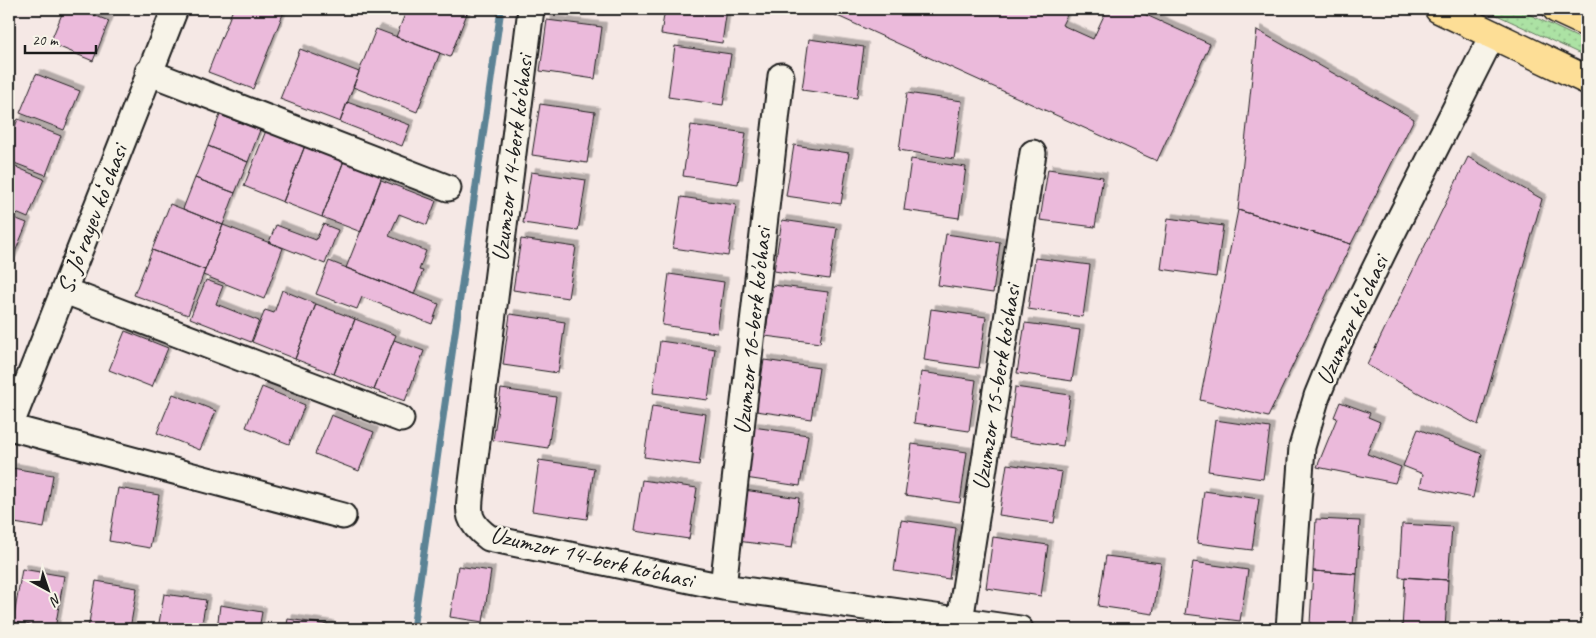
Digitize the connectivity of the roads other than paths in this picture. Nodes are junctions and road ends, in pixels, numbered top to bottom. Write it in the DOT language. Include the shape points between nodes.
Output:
graph roads {
  1 [pos="175,9"];
  2 [pos="530,9"];
  3 [pos="1439,9"];
  4 [pos="1558,9"];
  5 [pos="1587,23"];
  6 [pos="1493,34"];
  7 [pos="148,72"];
  8 [pos="781,76"];
  9 [pos="1587,80"];
  10 [pos="1032,154"];
  11 [pos="448,188"];
  12 [pos="65,291"];
  13 [pos="401,419"];
  14 [pos="9,428"];
  15 [pos="343,516"];
  16 [pos="723,587"];
  17 [pos="960,621"];
  18 [pos="1020,629"];
  19 [pos="1288,629"];
  1 -- 7 [label="street, S. Joʻrayev koʻchasi"];
  2 -- 16 [label="street, Uzumzor 14-berk ko'chasi" via="469,512 474,527 489,538"];
  3 -- 6 [label="main road"];
  4 -- 5 [label="main road"];
  6 -- 9 [label="main road"];
  6 -- 19 [label="street, Uzumzor koʻchasi" via="1339,342 1312,413 1302,447"];
  7 -- 11 [label="street"];
  7 -- 12 [label="street, S. Joʻrayev koʻchasi"];
  8 -- 16 [label="street, Uzumzor 16-berk ko'chasi"];
  10 -- 17 [label="street, Uzumzor 15-berk ko'chasi"];
  12 -- 13 [label="street"];
  12 -- 14 [label="street, S. Joʻrayev koʻchasi"];
  14 -- 15 [label="street"];
  16 -- 17 [label="street, Uzumzor 14-berk ko'chasi"];
  17 -- 18 [label="street, Uzumzor 14-berk ko'chasi"];
}
